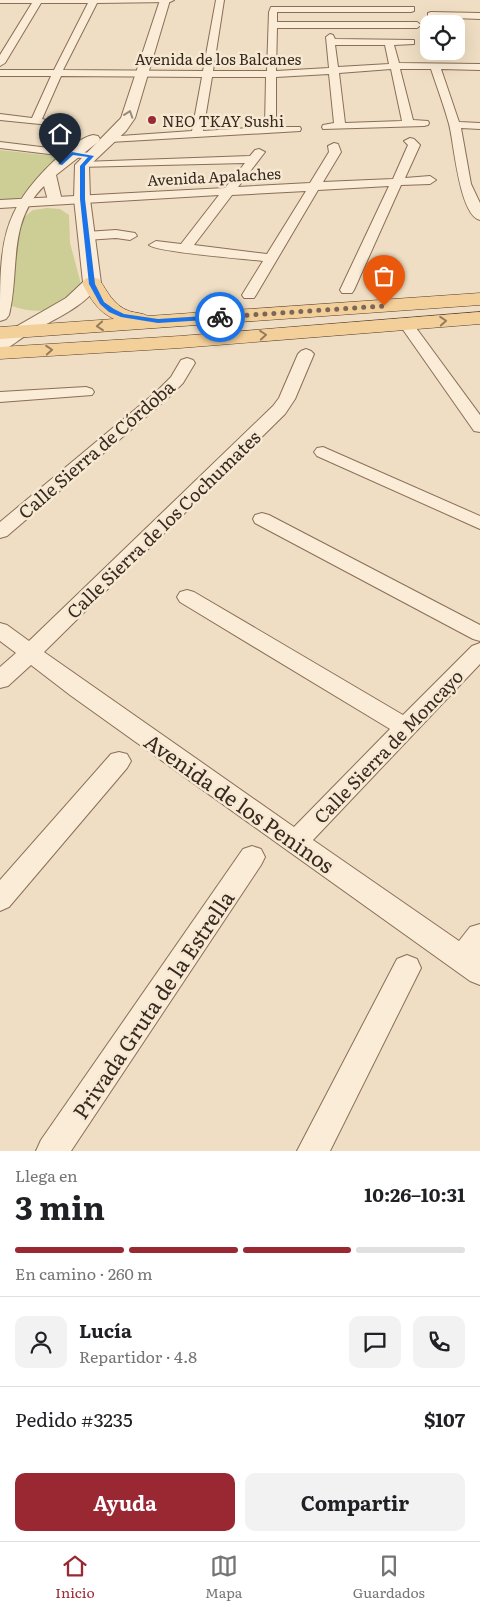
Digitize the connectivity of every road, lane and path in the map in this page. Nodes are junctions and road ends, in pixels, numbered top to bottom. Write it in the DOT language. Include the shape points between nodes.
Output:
graph roads {
  1 [pos="165,0"];
  2 [pos="170,0"];
  3 [pos="220,0"];
  4 [pos="0,1"];
  5 [pos="53,1"];
  6 [pos="110,1"];
  7 [pos="274,4"];
  8 [pos="35,5"];
  9 [pos="148,5"];
  10 [pos="91,6"];
  11 [pos="389,9"];
  12 [pos="411,9"];
  13 [pos="465,16"];
  14 [pos="480,16"];
  15 [pos="273,25"];
  16 [pos="392,25"];
  17 [pos="417,25"];
  18 [pos="389,42"];
  19 [pos="411,42"];
  20 [pos="131,55"];
  21 [pos="0,63"];
  22 [pos="395,66"];
  23 [pos="435,67"];
  24 [pos="480,67"];
  25 [pos="0,72"];
  26 [pos="334,72"];
  27 [pos="57,73"];
  28 [pos="124,73"];
  29 [pos="141,73"];
  30 [pos="207,74"];
  31 [pos="271,74"];
  32 [pos="120,90"];
  33 [pos="114,115"];
  34 [pos="0,117"];
  35 [pos="424,123"];
  36 [pos="408,124"];
  37 [pos="455,125"];
  38 [pos="340,126"];
  39 [pos="480,126"];
  40 [pos="327,127"];
  41 [pos="296,129"];
  42 [pos="270,130"];
  43 [pos="197,134"];
  44 [pos="110,138"];
  45 [pos="410,141"];
  46 [pos="0,145"];
  47 [pos="334,146"];
  48 [pos="72,154"];
  49 [pos="87,161"];
  50 [pos="49,175"];
  51 [pos="430,180"];
  52 [pos="398,181"];
  53 [pos="313,187"];
  54 [pos="228,192"];
  55 [pos="82,199"];
  56 [pos="54,201"];
  57 [pos="22,203"];
  58 [pos="0,204"];
  59 [pos="480,216"];
  60 [pos="86,236"];
  61 [pos="130,236"];
  62 [pos="5,241"];
  63 [pos="156,245"];
  64 [pos="184,248"];
  65 [pos="270,258"];
  66 [pos="92,284"];
  67 [pos="347,290"];
  68 [pos="249,295"];
  69 [pos="480,299"];
  70 [pos="1,311"];
  71 [pos="57,311"];
  72 [pos="480,318"];
  73 [pos="166,321"];
  74 [pos="406,324"];
  75 [pos="8,333"];
  76 [pos="180,342"];
  77 [pos="0,345"];
  78 [pos="0,353"];
  79 [pos="306,354"];
  80 [pos="187,363"];
  81 [pos="86,392"];
  82 [pos="0,397"];
  83 [pos="480,427"];
  84 [pos="323,452"];
  85 [pos="262,519"];
  86 [pos="480,523"];
  87 [pos="0,532"];
  88 [pos="186,597"];
  89 [pos="0,630"];
  90 [pos="480,634"];
  91 [pos="480,651"];
  92 [pos="30,652"];
  93 [pos="0,680"];
  94 [pos="406,728"];
  95 [pos="119,761"];
  96 [pos="296,841"];
  97 [pos="252,857"];
  98 [pos="0,899"];
  99 [pos="480,936"];
  100 [pos="471,966"];
  101 [pos="407,968"];
  102 [pos="52,1151"];
  103 [pos="313,1151"];
  1 -- 2 [label="street"];
  1 -- 9 [label="street"];
  1 -- 29 [label="street"];
  3 -- 30 [label="street"];
  4 -- 8 [label="street"];
  5 -- 8 [label="street"];
  5 -- 10 [label="street"];
  6 -- 9 [label="street"];
  6 -- 10 [label="street"];
  7 -- 11 [label="street"];
  7 -- 15 [label="street"];
  8 -- 10 [label="street"];
  8 -- 21 [label="street"];
  10 -- 27 [label="street"];
  11 -- 12 [label="street"];
  11 -- 16 [label="street"];
  13 -- 14 [label="street"];
  15 -- 16 [label="street"];
  15 -- 31 [label="street"];
  16 -- 17 [label="street"];
  18 -- 19 [label="street"];
  18 -- 22 [label="street"];
  18 -- 26 [label="street" via="330,40"];
  20 -- 28 [label="street"];
  22 -- 23 [label="street, Avenida de los Balcanes"];
  22 -- 26 [label="street, Avenida de los Balcanes"];
  22 -- 36 [label="street"];
  23 -- 24 [label="street" via="449,63"];
  23 -- 37 [label="street"];
  25 -- 27 [label="street, Avenida de los Balcanes"];
  26 -- 31 [label="street, Avenida de los Balcanes"];
  26 -- 38 [label="street"];
  27 -- 28 [label="street, Avenida de los Balcanes"];
  27 -- 34 [label="street" via="41,122"];
  28 -- 29 [label="street, Avenida de los Balcanes"];
  28 -- 32 [label="street"];
  29 -- 30 [label="street, Avenida de los Balcanes"];
  44 -- 29 [label="street, one-way" via="128,118"];
  30 -- 31 [label="street, Avenida de los Balcanes"];
  30 -- 43 [label="street"];
  31 -- 42 [label="street"];
  33 -- 48 [label="street" via="108,127"];
  35 -- 36 [label="street"];
  36 -- 38 [label="street"];
  37 -- 39 [label="street"];
  37 -- 59 [label="street" via="465,184"];
  38 -- 40 [label="street"];
  41 -- 42 [label="street"];
  42 -- 43 [label="street"];
  43 -- 44 [label="street"];
  44 -- 49 [label="street"];
  45 -- 52 [label="street" via="414,145"];
  46 -- 48 [label="street"];
  47 -- 53 [label="street" via="335,152"];
  48 -- 49 [label="street"];
  48 -- 50 [label="street"];
  49 -- 54 [label="street" via="257,154"];
  49 -- 55 [label="street"];
  50 -- 56 [label="street"];
  50 -- 57 [label="street"];
  51 -- 52 [label="street, Avenida Apalaches"];
  52 -- 53 [label="street, Avenida Apalaches"];
  52 -- 67 [label="street"];
  53 -- 54 [label="street, Avenida Apalaches"];
  53 -- 65 [label="street"];
  54 -- 55 [label="street, Avenida Apalaches"];
  54 -- 64 [label="street"];
  55 -- 56 [label="street, Avenida Apalaches"];
  55 -- 60 [label="street"];
  56 -- 57 [label="street, Avenida Apalaches"];
  57 -- 58 [label="street, Avenida Apalaches"];
  57 -- 62 [label="street"];
  60 -- 61 [label="street"];
  60 -- 66 [label="street"];
  62 -- 70 [label="street"];
  63 -- 64 [label="street"];
  64 -- 65 [label="street"];
  65 -- 68 [label="street"];
  66 -- 71 [label="street" via="84,295"];
  66 -- 73 [label="main road" via="102,303 112,311 132,318"];
  69 -- 73 [label="main road"];
  70 -- 71 [label="street" via="32,314"];
  71 -- 75 [label="street"];
  74 -- 72 [label="main road, one-way"];
  73 -- 75 [label="main road, one-way"];
  73 -- 76 [label="main road" via="187,332"];
  76 -- 74 [label="main road, one-way"];
  74 -- 83 [label="street"];
  75 -- 77 [label="street"];
  78 -- 76 [label="main road, one-way"];
  79 -- 92 [label="street, Calle Sierra de los Cochumates" via="279,410"];
  80 -- 87 [label="street, Calle Sierra de Córdoba" via="177,380 162,395"];
  81 -- 82 [label="street"];
  84 -- 86 [label="street"];
  85 -- 90 [label="street"];
  88 -- 94 [label="street"];
  89 -- 92 [label="street, Avenida de los Peninos"];
  91 -- 94 [label="street, Calle Sierra de Moncayo"];
  92 -- 93 [label="street, Calle Sierra de los Cochumates"];
  92 -- 96 [label="street, Avenida de los Peninos"];
  94 -- 96 [label="street, Calle Sierra de Moncayo"];
  95 -- 98 [label="street"];
  96 -- 100 [label="street, Avenida de los Peninos"];
  97 -- 102 [label="street, Privada Gruta de la Estrella"];
  99 -- 100 [label="street"];
  101 -- 103 [label="street"];
}
